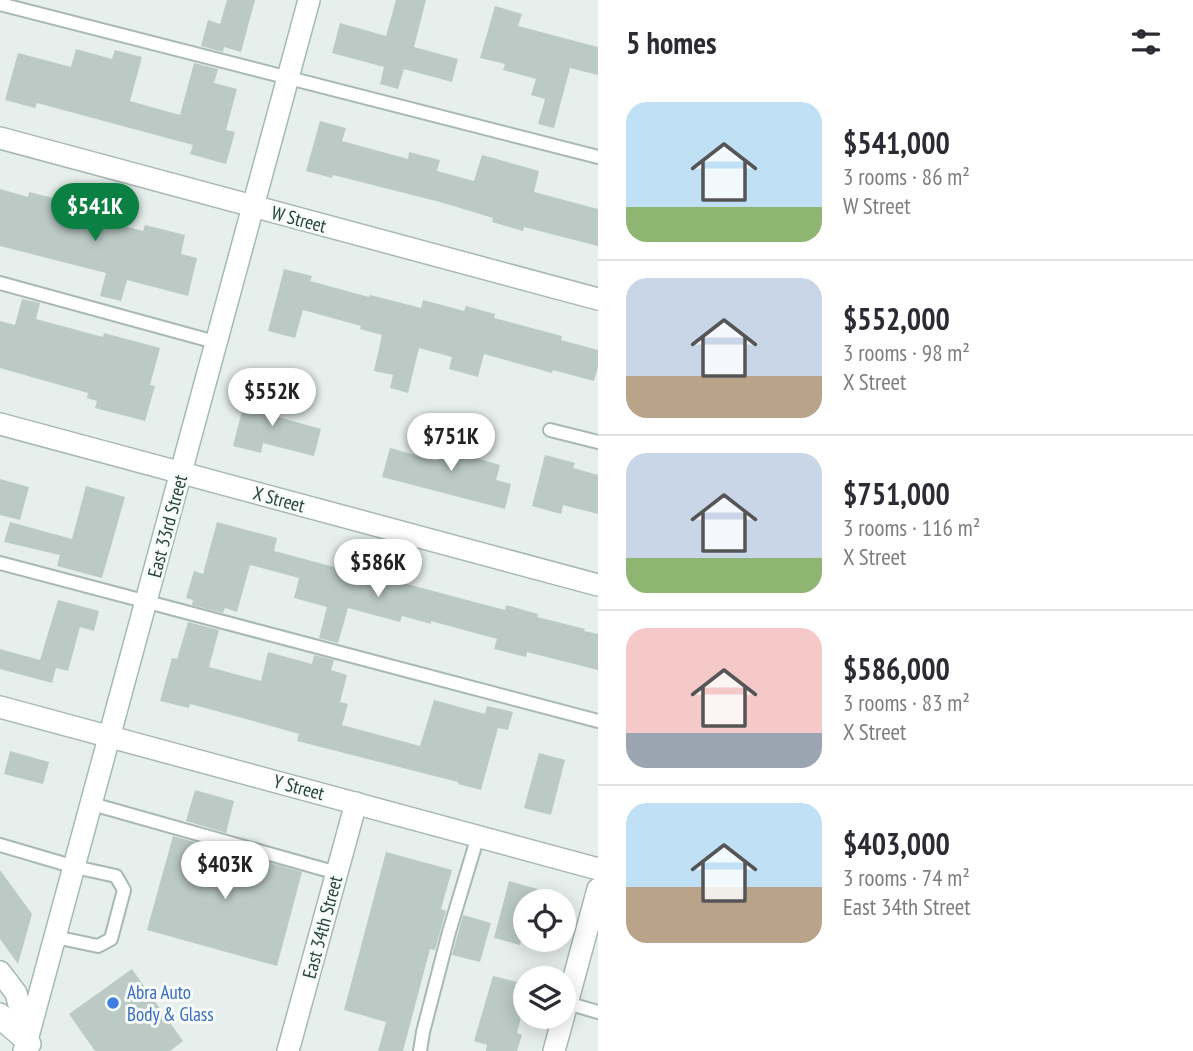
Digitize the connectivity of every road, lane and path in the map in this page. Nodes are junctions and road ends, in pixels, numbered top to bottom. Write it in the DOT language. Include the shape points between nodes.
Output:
graph roads {
  1 [pos="309,0"];
  2 [pos="0,5"];
  3 [pos="289,77"];
  4 [pos="0,138"];
  5 [pos="598,157"];
  6 [pos="254,206"];
  7 [pos="0,283"];
  8 [pos="598,299"];
  9 [pos="215,342"];
  10 [pos="0,424"];
  11 [pos="550,430"];
  12 [pos="598,442"];
  13 [pos="182,473"];
  14 [pos="0,563"];
  15 [pos="598,585"];
  16 [pos="147,602"];
  17 [pos="0,707"];
  18 [pos="598,722"];
  19 [pos="111,736"];
  20 [pos="356,803"];
  21 [pos="92,804"];
  22 [pos="478,835"];
  23 [pos="0,845"];
  24 [pos="75,867"];
  25 [pos="598,869"];
  26 [pos="337,873"];
  27 [pos="598,889"];
  28 [pos="55,937"];
  29 [pos="576,970"];
  30 [pos="0,972"];
  31 [pos="576,1006"];
  32 [pos="598,1012"];
  33 [pos="0,1014"];
  34 [pos="560,1029"];
  35 [pos="29,1047"];
  36 [pos="288,1051"];
  37 [pos="420,1051"];
  38 [pos="554,1051"];
  1 -- 3 [label="street, East 33rd Street"];
  2 -- 3 [label="lane"];
  3 -- 5 [label="lane"];
  3 -- 6 [label="street, East 33rd Street"];
  4 -- 6 [label="street, W Street"];
  6 -- 8 [label="street, W Street"];
  6 -- 9 [label="street, East 33rd Street"];
  7 -- 9 [label="lane"];
  9 -- 13 [label="street, East 33rd Street"];
  10 -- 13 [label="street, X Street"];
  11 -- 12 [label="lane"];
  13 -- 15 [label="street, X Street"];
  13 -- 16 [label="street, East 33rd Street"];
  14 -- 16 [label="lane"];
  16 -- 18 [label="lane"];
  16 -- 19 [label="street, East 33rd Street"];
  17 -- 19 [label="street, Y Street"];
  19 -- 20 [label="street, Y Street"];
  19 -- 21 [label="street, East 33rd Street"];
  20 -- 22 [label="street, Y Street"];
  20 -- 26 [label="street, East 34th Street"];
  21 -- 24 [label="street, East 33rd Street"];
  21 -- 26 [label="lane"];
  22 -- 25 [label="street, Y Street"];
  22 -- 37 [label="lane"];
  23 -- 24 [label="lane"];
  24 -- 28 [label="street, East 33rd Street"];
  24 -- 28 [label="lane" via="116,876 124,890 111,939 98,946"];
  26 -- 36 [label="street, East 34th Street"];
  27 -- 29 [label="street"];
  28 -- 35 [label="street, East 33rd Street"];
  30 -- 35 [label="street" via="16,993"];
  31 -- 32 [label="lane"];
  33 -- 35 [label="street"];
  34 -- 38 [label="street"];
}
